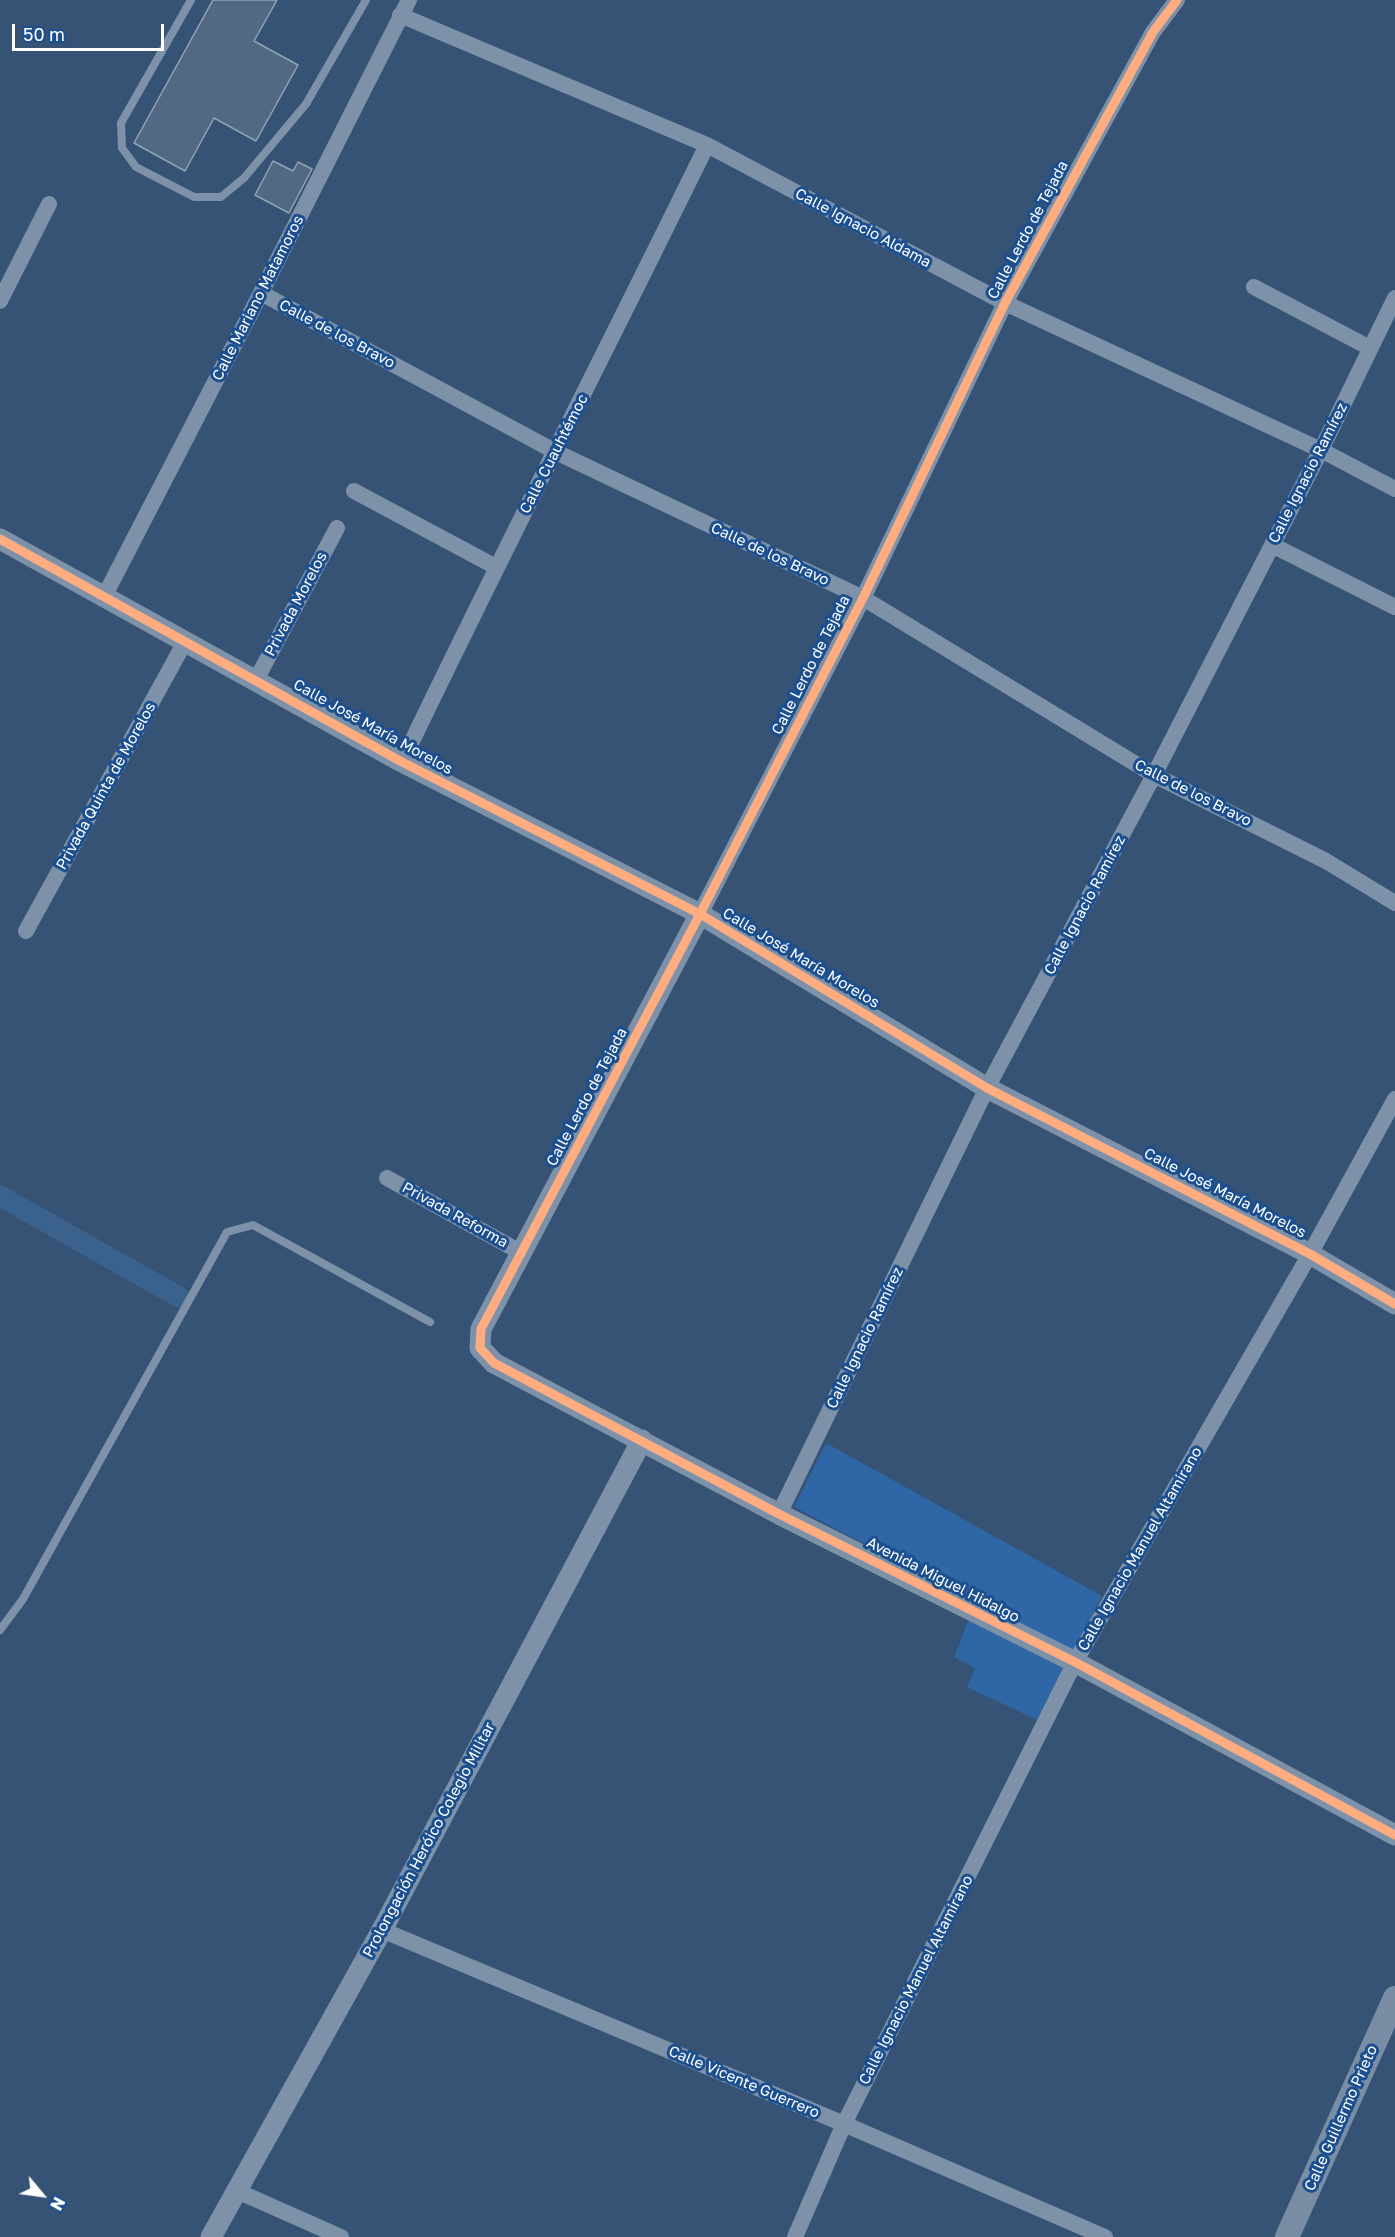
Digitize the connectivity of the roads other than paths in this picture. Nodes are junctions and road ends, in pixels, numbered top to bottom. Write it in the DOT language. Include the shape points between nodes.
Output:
graph roads {
  1 [pos="191,0"];
  2 [pos="366,0"];
  3 [pos="1177,0"];
  4 [pos="403,5"];
  5 [pos="707,145"];
  6 [pos="49,204"];
  7 [pos="1254,287"];
  8 [pos="261,293"];
  9 [pos="1395,298"];
  10 [pos="0,301"];
  11 [pos="1005,303"];
  12 [pos="1370,348"];
  13 [pos="1321,450"];
  14 [pos="556,452"];
  15 [pos="1395,489"];
  16 [pos="354,491"];
  17 [pos="337,528"];
  18 [pos="0,539"];
  19 [pos="1272,544"];
  20 [pos="496,567"];
  21 [pos="105,595"];
  22 [pos="862,598"];
  23 [pos="1395,607"];
  24 [pos="186,640"];
  25 [pos="256,680"];
  26 [pos="402,762"];
  27 [pos="1154,775"];
  28 [pos="1395,903"];
  29 [pos="700,914"];
  30 [pos="26,931"];
  31 [pos="987,1088"];
  32 [pos="1395,1099"];
  33 [pos="387,1178"];
  34 [pos="522,1253"];
  35 [pos="1310,1254"];
  36 [pos="1395,1304"];
  37 [pos="430,1322"];
  38 [pos="480,1348"];
  39 [pos="642,1440"];
  40 [pos="779,1514"];
  41 [pos="0,1630"];
  42 [pos="1075,1662"];
  43 [pos="1395,1835"];
  44 [pos="382,1930"];
  45 [pos="1395,1998"];
  46 [pos="844,2124"];
  47 [pos="237,2191"];
  48 [pos="211,2237"];
  49 [pos="341,2237"];
  50 [pos="795,2237"];
  51 [pos="1105,2237"];
  52 [pos="1287,2237"];
  1 -- 2 [label="lane" via="121,123 122,148 136,167 194,197 221,197 244,178 306,104"];
  3 -- 11 [label="street, Calle Lerdo de Tejada" via="1153,32"];
  4 -- 5 [label="street, Calle Ignacio Aldama"];
  4 -- 8 [label="street, Calle Mariano Matamoros"];
  5 -- 11 [label="street, Calle Ignacio Aldama"];
  5 -- 14 [label="street, Calle Cuauhtémoc"];
  6 -- 10 [label="street"];
  7 -- 12 [label="street"];
  8 -- 14 [label="street, Calle de los Bravo"];
  8 -- 21 [label="street, Calle Mariano Matamoros"];
  9 -- 12 [label="street, Calle Ignacio Ramírez"];
  11 -- 13 [label="street, Calle Ignacio Aldama"];
  11 -- 22 [label="street, Calle Lerdo de Tejada"];
  12 -- 13 [label="street, Calle Ignacio Ramírez"];
  13 -- 15 [label="street, Calle Ignacio Aldama"];
  13 -- 19 [label="street, Calle Ignacio Ramírez"];
  14 -- 20 [label="street, Calle Cuauhtémoc"];
  14 -- 22 [label="street, Calle de los Bravo"];
  16 -- 20 [label="street"];
  17 -- 25 [label="street, Privada Morelos"];
  18 -- 21 [label="street, Calle José María Morelos"];
  19 -- 23 [label="street"];
  19 -- 27 [label="street, Calle Ignacio Ramírez"];
  20 -- 26 [label="street, Calle Cuauhtémoc"];
  21 -- 24 [label="street, Calle José María Morelos"];
  22 -- 27 [label="street, Calle de los Bravo"];
  22 -- 29 [label="street, Calle Lerdo de Tejada"];
  24 -- 25 [label="street, Calle José María Morelos"];
  24 -- 30 [label="street, Privada Quinta de Morelos"];
  25 -- 26 [label="street, Calle José María Morelos"];
  26 -- 29 [label="street, Calle José María Morelos"];
  27 -- 28 [label="street, Calle de los Bravo" via="1326,861"];
  27 -- 31 [label="street, Calle Ignacio Ramírez"];
  29 -- 31 [label="street, Calle José María Morelos"];
  29 -- 34 [label="street, Calle Lerdo de Tejada"];
  31 -- 35 [label="street, Calle José María Morelos"];
  31 -- 40 [label="street, Calle Ignacio Ramírez"];
  32 -- 35 [label="street, Calle Ignacio Manuel Altamirano"];
  33 -- 34 [label="street, Privada Reforma"];
  34 -- 38 [label="street, Calle Lerdo de Tejada" via="481,1329"];
  35 -- 36 [label="street, Calle José María Morelos"];
  35 -- 42 [label="street, Calle Ignacio Manuel Altamirano"];
  37 -- 41 [label="lane" via="253,1225 227,1232 23,1599"];
  38 -- 39 [label="street, Avenida Miguel Hidalgo" via="495,1363"];
  39 -- 40 [label="street, Avenida Miguel Hidalgo"];
  39 -- 44 [label="street, Prolongación Heróico Colegio Militar"];
  40 -- 42 [label="street, Avenida Miguel Hidalgo"];
  42 -- 43 [label="street, Avenida Miguel Hidalgo"];
  42 -- 46 [label="street, Calle Ignacio Manuel Altamirano"];
  44 -- 46 [label="street, Calle Vicente Guerrero"];
  44 -- 47 [label="street, Prolongación Heróico Colegio Militar"];
  45 -- 52 [label="main road, Calle Guillermo Prieto"];
  46 -- 50 [label="street, Calle Ignacio Manuel Altamirano"];
  46 -- 51 [label="street, Calle Vicente Guerrero"];
  47 -- 48 [label="street, Prolongación Heróico Colegio Militar"];
  47 -- 49 [label="street"];
}
